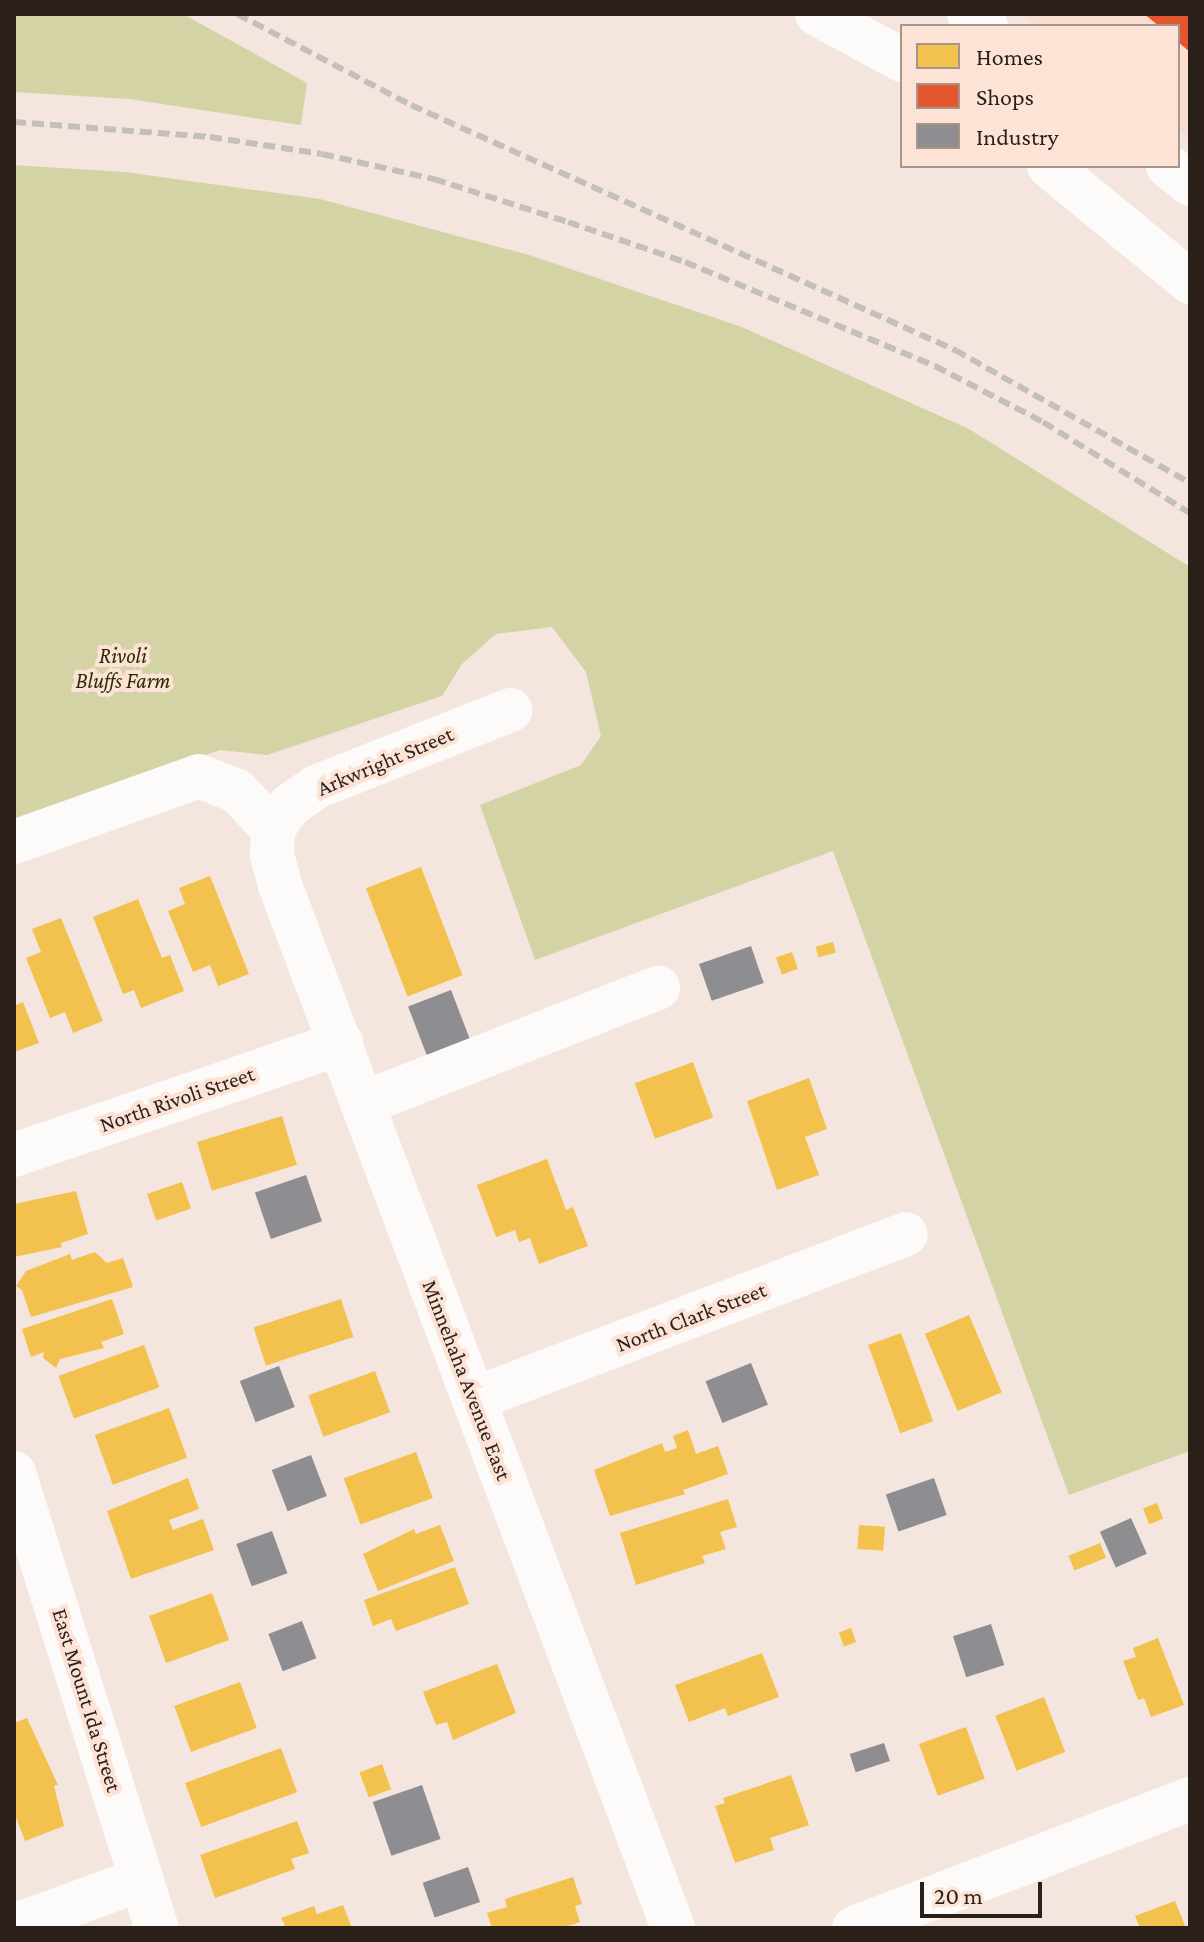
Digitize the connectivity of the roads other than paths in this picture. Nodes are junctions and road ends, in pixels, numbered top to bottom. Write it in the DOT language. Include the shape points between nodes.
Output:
graph roads {
  1 [pos="817,14"];
  2 [pos="900,59"];
  3 [pos="1051,168"];
  4 [pos="1170,168"];
  5 [pos="1190,184"];
  6 [pos="1190,282"];
  7 [pos="510,710"];
  8 [pos="273,829"];
  9 [pos="14,842"];
  10 [pos="658,988"];
  11 [pos="341,1043"];
  12 [pos="364,1103"];
  13 [pos="14,1155"];
  14 [pos="906,1234"];
  15 [pos="474,1399"];
  16 [pos="14,1473"];
  17 [pos="1190,1799"];
  18 [pos="142,1879"];
  19 [pos="14,1926"];
  20 [pos="157,1928"];
  21 [pos="673,1928"];
  22 [pos="854,1928"];
  1 -- 2 [label="street"];
  3 -- 6 [label="street"];
  4 -- 5 [label="street"];
  7 -- 8 [label="street, Arkwright Street" via="316,787 289,806"];
  8 -- 9 [label="street" via="237,791 199,776"];
  8 -- 11 [label="street, Minnehaha Avenue East" via="272,855 280,885"];
  10 -- 12 [label="street"];
  11 -- 12 [label="street, Minnehaha Avenue East"];
  11 -- 13 [label="street, North Rivoli Street"];
  12 -- 15 [label="street, Minnehaha Avenue East"];
  14 -- 15 [label="street, North Clark Street"];
  15 -- 21 [label="street, Minnehaha Avenue East"];
  16 -- 18 [label="street, East Mount Ida Street"];
  17 -- 22 [label="street"];
  18 -- 19 [label="street"];
  18 -- 20 [label="street, East Mount Ida Street"];
}
